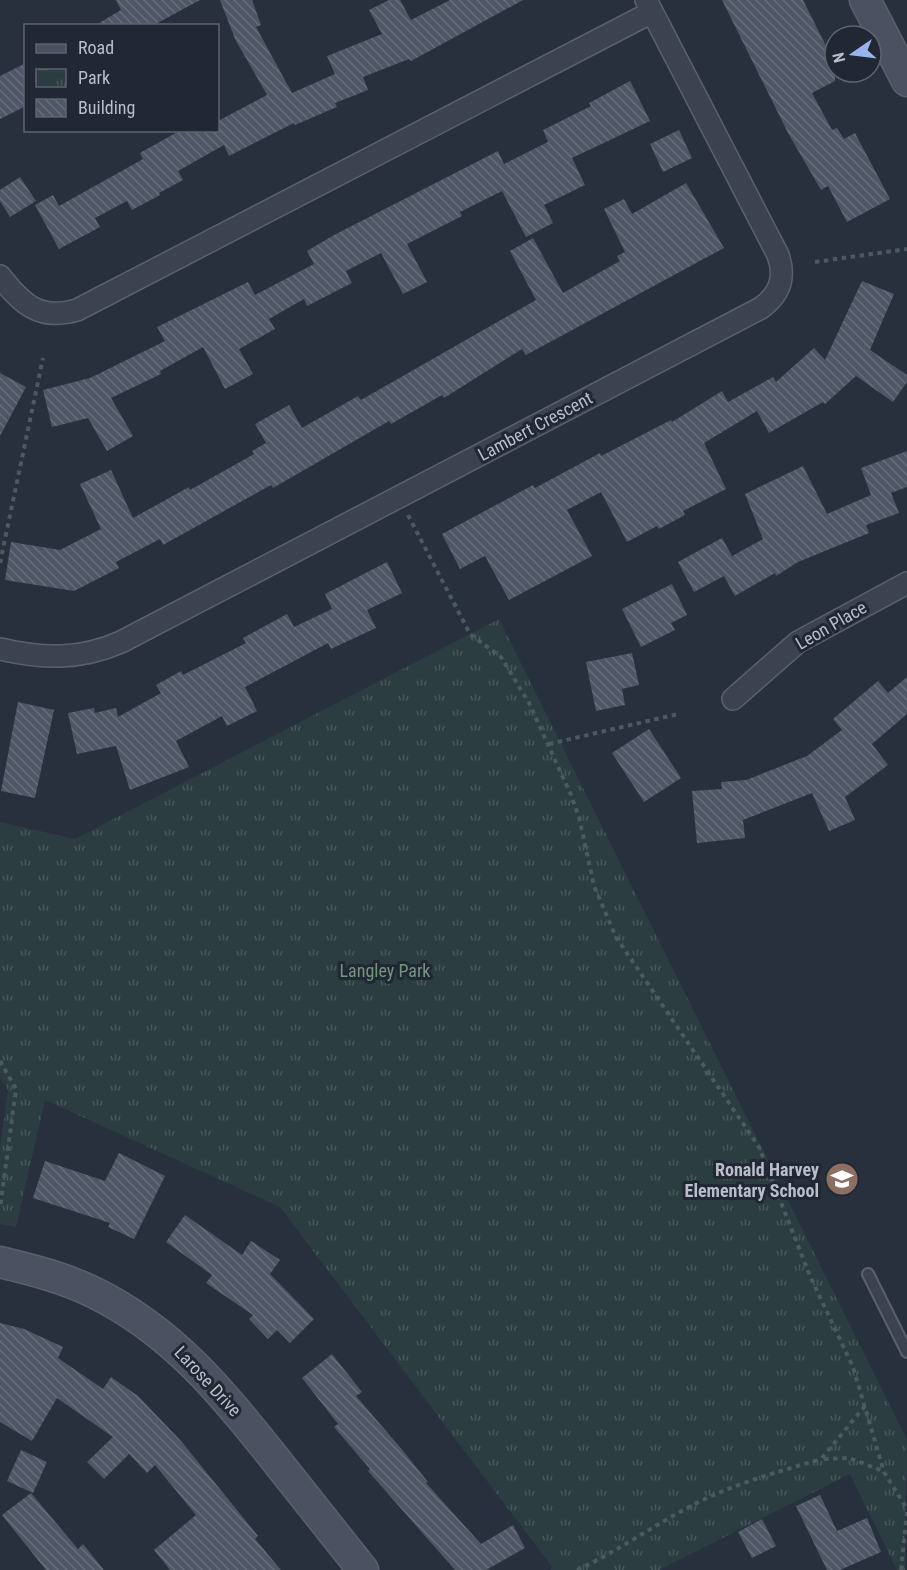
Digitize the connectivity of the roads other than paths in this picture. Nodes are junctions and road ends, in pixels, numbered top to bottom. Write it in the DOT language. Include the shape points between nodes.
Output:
graph roads {
  1 [pos="865,0"];
  2 [pos="649,6"];
  3 [pos="907,81"];
  4 [pos="0,276"];
  5 [pos="907,583"];
  6 [pos="0,650"];
  7 [pos="734,699"];
  8 [pos="0,1262"];
  9 [pos="868,1274"];
  10 [pos="907,1352"];
  11 [pos="363,1570"];
  1 -- 3 [label="street"];
  2 -- 4 [label="street, Lambert Crescent" via="77,310 53,315 41,312 15,295"];
  2 -- 6 [label="street, Lambert Crescent" via="778,255 783,272 777,294 760,308 106,649 67,658"];
  5 -- 7 [label="street, Leon Place" via="798,642"];
  8 -- 11 [label="street, Larose Drive" via="46,1273 97,1294 138,1318 181,1351 228,1399"];
  9 -- 10 [label="lane"];
}
